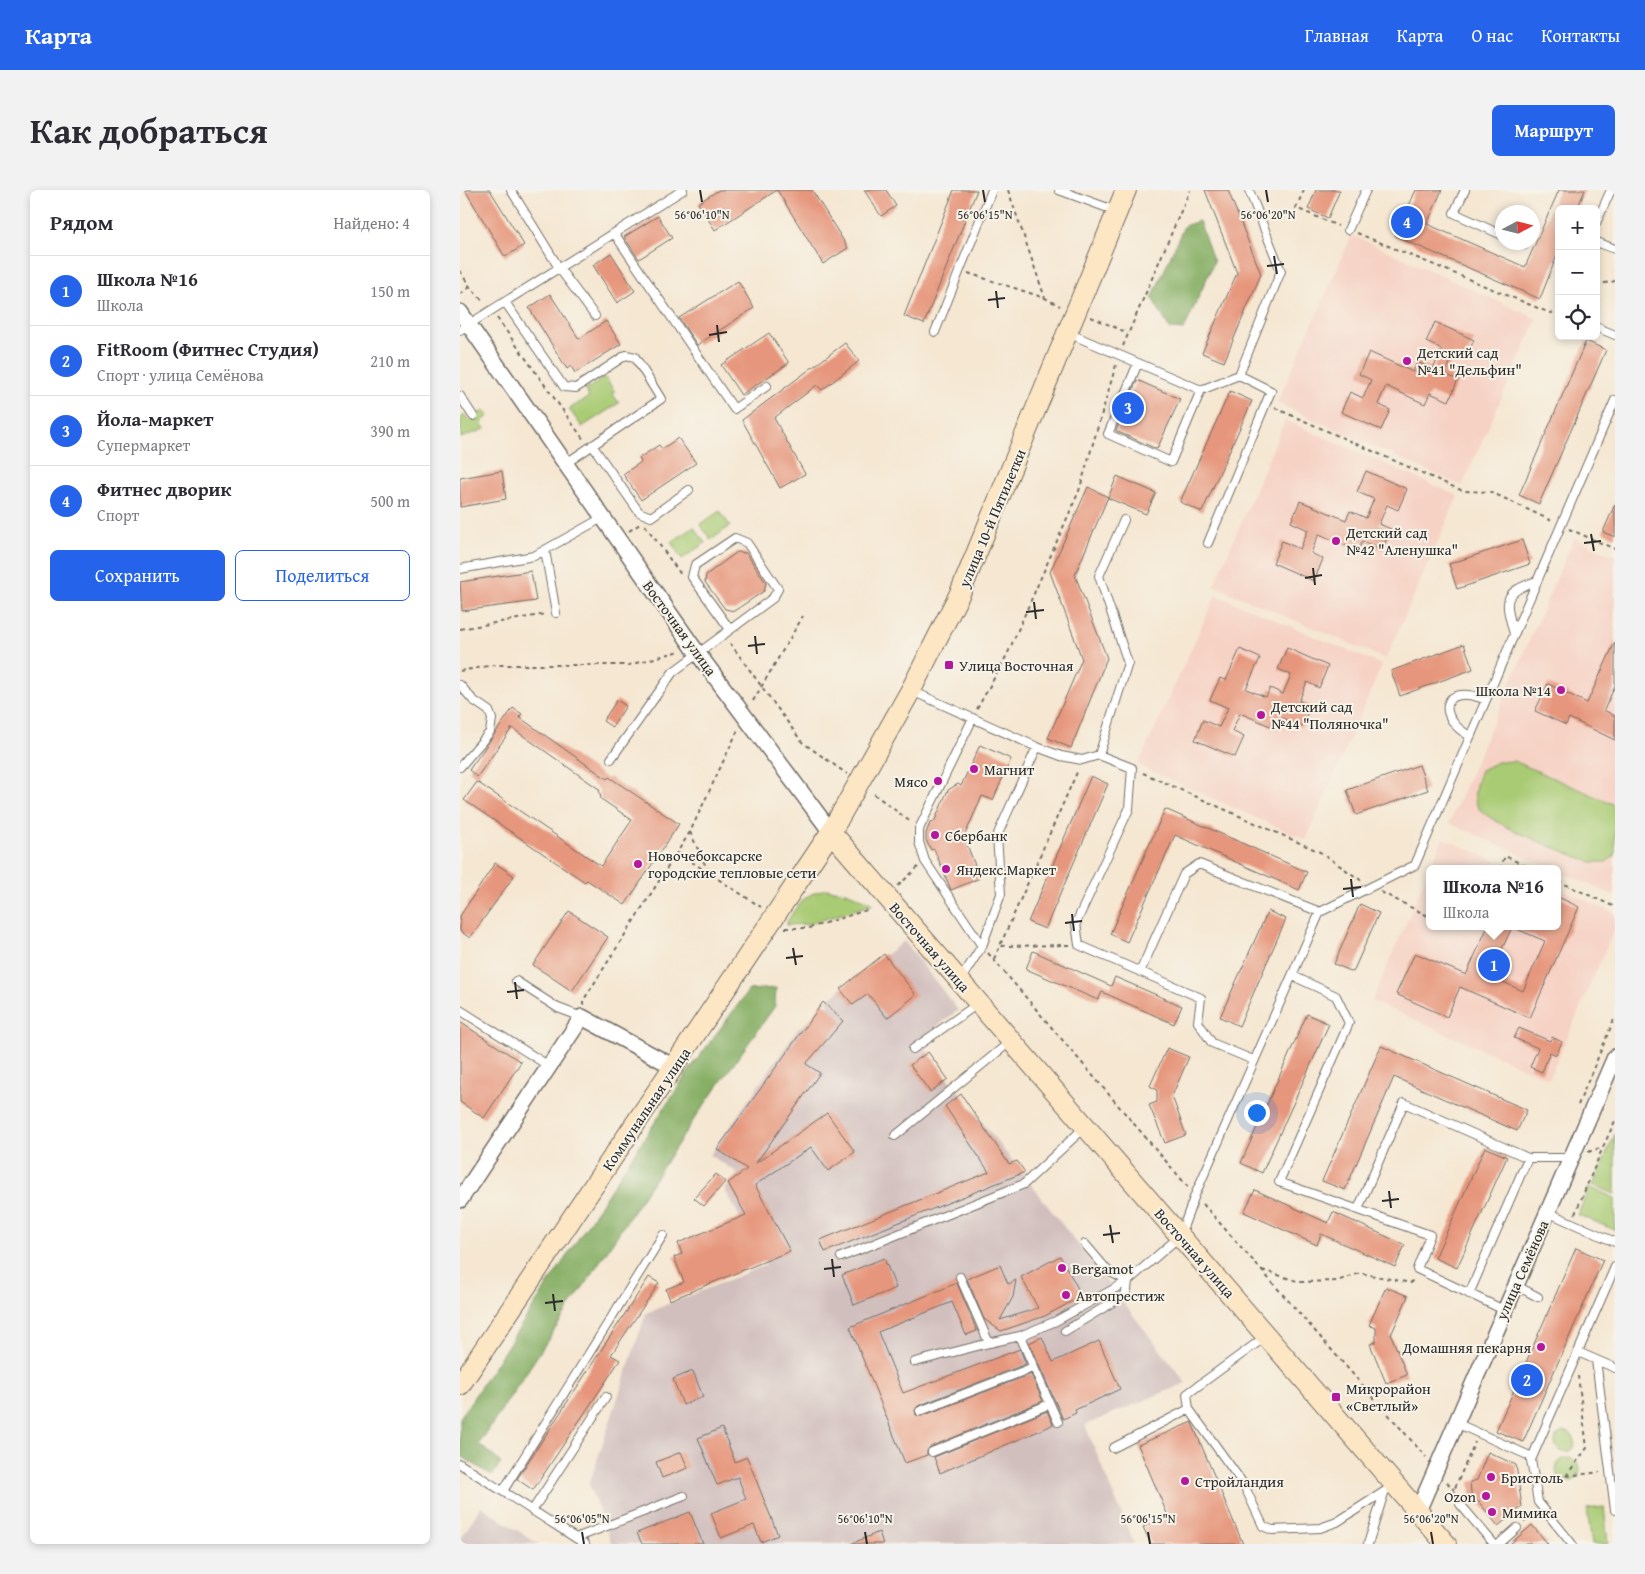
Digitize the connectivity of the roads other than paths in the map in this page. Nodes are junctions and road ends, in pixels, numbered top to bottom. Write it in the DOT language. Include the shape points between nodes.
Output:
graph roads {
  1 [pos="511,190"];
  2 [pos="683,190"];
  3 [pos="992,190"];
  4 [pos="1059,190"];
  5 [pos="1126,190"];
  6 [pos="1249,190"];
  7 [pos="1366,190"];
  8 [pos="1465,190"];
  9 [pos="1611,190"];
  10 [pos="1117,212"];
  11 [pos="1600,214"];
  12 [pos="1348,230"];
  13 [pos="1495,232"];
  14 [pos="614,233"];
  15 [pos="1600,243"];
  16 [pos="1615,249"];
  17 [pos="559,268"];
  18 [pos="504,302"];
  19 [pos="595,316"];
  20 [pos="462,322"];
  21 [pos="1600,329"];
  22 [pos="935,332"];
  23 [pos="1068,333"];
  24 [pos="1615,335"];
  25 [pos="1138,363"];
  26 [pos="1239,374"];
  27 [pos="767,386"];
  28 [pos="1201,390"];
  29 [pos="460,396"];
  30 [pos="1615,400"];
  31 [pos="474,416"];
  32 [pos="591,446"];
  33 [pos="565,464"];
  34 [pos="689,490"];
  35 [pos="602,518"];
  36 [pos="1124,520"];
  37 [pos="1208,543"];
  38 [pos="545,550"];
  39 [pos="460,569"];
  40 [pos="1537,581"];
  41 [pos="556,613"];
  42 [pos="726,631"];
  43 [pos="1514,634"];
  44 [pos="695,650"];
  45 [pos="460,685"];
  46 [pos="911,690"];
  47 [pos="1486,700"];
  48 [pos="973,718"];
  49 [pos="1470,736"];
  50 [pos="1037,747"];
  51 [pos="1099,755"];
  52 [pos="611,759"];
  53 [pos="460,767"];
  54 [pos="831,832"];
  55 [pos="1320,912"];
  56 [pos="982,946"];
  57 [pos="1140,972"];
  58 [pos="1293,976"];
  59 [pos="516,981"];
  60 [pos="960,981"];
  61 [pos="979,1003"];
  62 [pos="460,1010"];
  63 [pos="582,1017"];
  64 [pos="1011,1041"];
  65 [pos="914,1049"];
  66 [pos="1615,1057"];
  67 [pos="1253,1060"];
  68 [pos="549,1066"];
  69 [pos="674,1067"];
  70 [pos="1086,1127"];
  71 [pos="895,1136"];
  72 [pos="1528,1158"];
  73 [pos="1570,1158"];
  74 [pos="460,1200"];
  75 [pos="1358,1209"];
  76 [pos="1547,1212"];
  77 [pos="663,1235"];
  78 [pos="1180,1236"];
  79 [pos="1615,1242"];
  80 [pos="1085,1244"];
  81 [pos="841,1257"];
  82 [pos="1615,1267"];
  83 [pos="960,1277"];
  84 [pos="1128,1281"];
  85 [pos="1515,1285"];
  86 [pos="1469,1294"];
  87 [pos="1538,1297"];
  88 [pos="1504,1310"];
  89 [pos="1065,1331"];
  90 [pos="1020,1336"];
  91 [pos="1267,1336"];
  92 [pos="989,1343"];
  93 [pos="1577,1354"];
  94 [pos="1596,1360"];
  95 [pos="915,1362"];
  96 [pos="1034,1367"];
  97 [pos="1615,1368"];
  98 [pos="460,1385"];
  99 [pos="606,1397"];
  100 [pos="1050,1404"];
  101 [pos="1189,1409"];
  102 [pos="920,1411"];
  103 [pos="1058,1422"];
  104 [pos="1456,1423"];
  105 [pos="1113,1448"];
  106 [pos="932,1452"];
  107 [pos="1532,1457"];
  108 [pos="460,1464"];
  109 [pos="1612,1470"];
  110 [pos="1390,1489"];
  111 [pos="503,1492"];
  112 [pos="684,1496"];
  113 [pos="1460,1504"];
  114 [pos="1615,1510"];
  115 [pos="532,1511"];
  116 [pos="1418,1511"];
  117 [pos="1517,1528"];
  118 [pos="576,1538"];
  119 [pos="585,1544"];
  120 [pos="1368,1544"];
  121 [pos="1446,1544"];
  122 [pos="1494,1544"];
  123 [pos="1498,1544"];
  124 [pos="1572,1544"];
  1 -- 17 [label="lane"];
  2 -- 14 [label="lane"];
  3 -- 22 [label="lane"];
  4 -- 10 [label="lane"];
  5 -- 10 [label="main road, улица 10-й Пятилетки"];
  6 -- 26 [label="lane" via="1281,271"];
  7 -- 12 [label="lane"];
  8 -- 13 [label="lane" via="1454,213"];
  9 -- 11 [label="lane"];
  10 -- 23 [label="main road, улица 10-й Пятилетки"];
  14 -- 17 [label="lane"];
  14 -- 27 [label="lane" via="734,409"];
  15 -- 16 [label="lane"];
  17 -- 18 [label="lane"];
  17 -- 19 [label="lane"];
  18 -- 20 [label="lane"];
  18 -- 32 [label="lane" via="564,386 576,388 626,355 634,357 661,399"];
  20 -- 33 [label="street, Восточная улица"];
  21 -- 24 [label="lane"];
  23 -- 25 [label="lane"];
  23 -- 46 [label="main road, улица 10-й Пятилетки" via="964,585"];
  25 -- 28 [label="lane"];
  25 -- 28 [label="lane" via="1108,434 1171,462"];
  26 -- 28 [label="lane"];
  26 -- 37 [label="lane" via="1271,391"];
  29 -- 31 [label="lane"];
  30 -- 40 [label="lane"];
  32 -- 33 [label="lane"];
  32 -- 34 [label="lane" via="638,512 651,517"];
  33 -- 35 [label="street, Восточная улица"];
  35 -- 38 [label="lane"];
  35 -- 44 [label="street, Восточная улица"];
  36 -- 51 [label="lane" via="1099,576 1128,663"];
  38 -- 39 [label="lane" via="534,556"];
  38 -- 41 [label="lane"];
  40 -- 43 [label="lane"];
  40 -- 43 [label="lane" via="1517,588 1509,596 1508,610"];
  42 -- 42 [label="lane" via="773,598 778,589 747,543 735,538 695,565 692,577"];
  42 -- 44 [label="lane"];
  43 -- 47 [label="lane"];
  44 -- 52 [label="lane" via="673,672"];
  44 -- 54 [label="street, Восточная улица"];
  45 -- 53 [label="lane" via="489,711 492,719 490,732"];
  46 -- 48 [label="lane"];
  46 -- 54 [label="main road, улица 10-й Пятилетки"];
  47 -- 49 [label="lane"];
  47 -- 49 [label="lane" via="1460,693 1448,701 1452,721 1459,731"];
  48 -- 50 [label="lane"];
  48 -- 56 [label="lane" via="919,828 919,842 925,861"];
  49 -- 55 [label="lane" via="1415,865"];
  50 -- 51 [label="lane" via="1082,760"];
  50 -- 56 [label="lane" via="997,836 1001,894"];
  51 -- 57 [label="lane" via="1132,768 1129,809 1076,923 1079,945"];
  54 -- 60 [label="main road, Восточная улица"];
  54 -- 69 [label="main road, Коммунальная улица"];
  55 -- 57 [label="lane" via="1199,864 1184,874"];
  55 -- 58 [label="lane"];
  56 -- 60 [label="lane"];
  57 -- 67 [label="lane" via="1201,998 1198,1022 1212,1043"];
  58 -- 67 [label="lane"];
  58 -- 75 [label="lane" via="1336,996 1349,1023 1279,1182"];
  59 -- 63 [label="lane" via="558,1008"];
  60 -- 61 [label="main road, Восточная улица"];
  61 -- 64 [label="main road, Восточная улица"];
  61 -- 65 [label="lane"];
  62 -- 68 [label="lane"];
  63 -- 68 [label="street"];
  63 -- 69 [label="street"];
  64 -- 70 [label="main road, Восточная улица"];
  64 -- 71 [label="lane"];
  66 -- 73 [label="street, улица Семёнова"];
  67 -- 78 [label="lane"];
  68 -- 74 [label="street"];
  69 -- 98 [label="main road, Коммунальная улица"];
  70 -- 78 [label="main road, Восточная улица"];
  70 -- 81 [label="lane" via="1024,1184"];
  72 -- 73 [label="lane"];
  72 -- 75 [label="lane" via="1404,1103"];
  72 -- 86 [label="lane"];
  73 -- 76 [label="street, улица Семёнова"];
  75 -- 86 [label="lane" via="1430,1235 1417,1269"];
  76 -- 79 [label="lane"];
  76 -- 85 [label="street, улица Семёнова"];
  77 -- 111 [label="lane"];
  78 -- 84 [label="lane"];
  78 -- 91 [label="main road, Восточная улица"];
  80 -- 84 [label="lane" via="1108,1271"];
  82 -- 93 [label="lane"];
  83 -- 92 [label="lane"];
  84 -- 89 [label="lane" via="1123,1296"];
  84 -- 90 [label="lane" via="1056,1321"];
  85 -- 87 [label="lane"];
  85 -- 88 [label="street, улица Семёнова"];
  86 -- 88 [label="lane"];
  88 -- 104 [label="street, улица Семёнова"];
  90 -- 92 [label="lane"];
  90 -- 96 [label="lane"];
  91 -- 101 [label="lane" via="1187,1394"];
  91 -- 110 [label="main road, Восточная улица"];
  92 -- 95 [label="lane"];
  93 -- 94 [label="lane"];
  93 -- 107 [label="lane"];
  94 -- 97 [label="lane"];
  94 -- 109 [label="lane"];
  96 -- 100 [label="lane"];
  96 -- 102 [label="lane"];
  99 -- 115 [label="lane"];
  100 -- 103 [label="lane"];
  100 -- 106 [label="lane"];
  101 -- 105 [label="lane"];
  101 -- 110 [label="lane" via="1244,1485 1263,1526 1272,1530 1320,1528 1337,1522"];
  104 -- 107 [label="lane"];
  104 -- 116 [label="street, улица Семёнова"];
  107 -- 124 [label="lane" via="1536,1498"];
  108 -- 111 [label="lane"];
  109 -- 114 [label="lane"];
  110 -- 116 [label="main road, Восточная улица"];
  110 -- 120 [label="lane"];
  111 -- 115 [label="lane"];
  112 -- 118 [label="lane"];
  113 -- 122 [label="lane"];
  115 -- 118 [label="lane"];
  116 -- 121 [label="main road, Восточная улица"];
  117 -- 123 [label="lane"];
  118 -- 119 [label="lane"];
}
